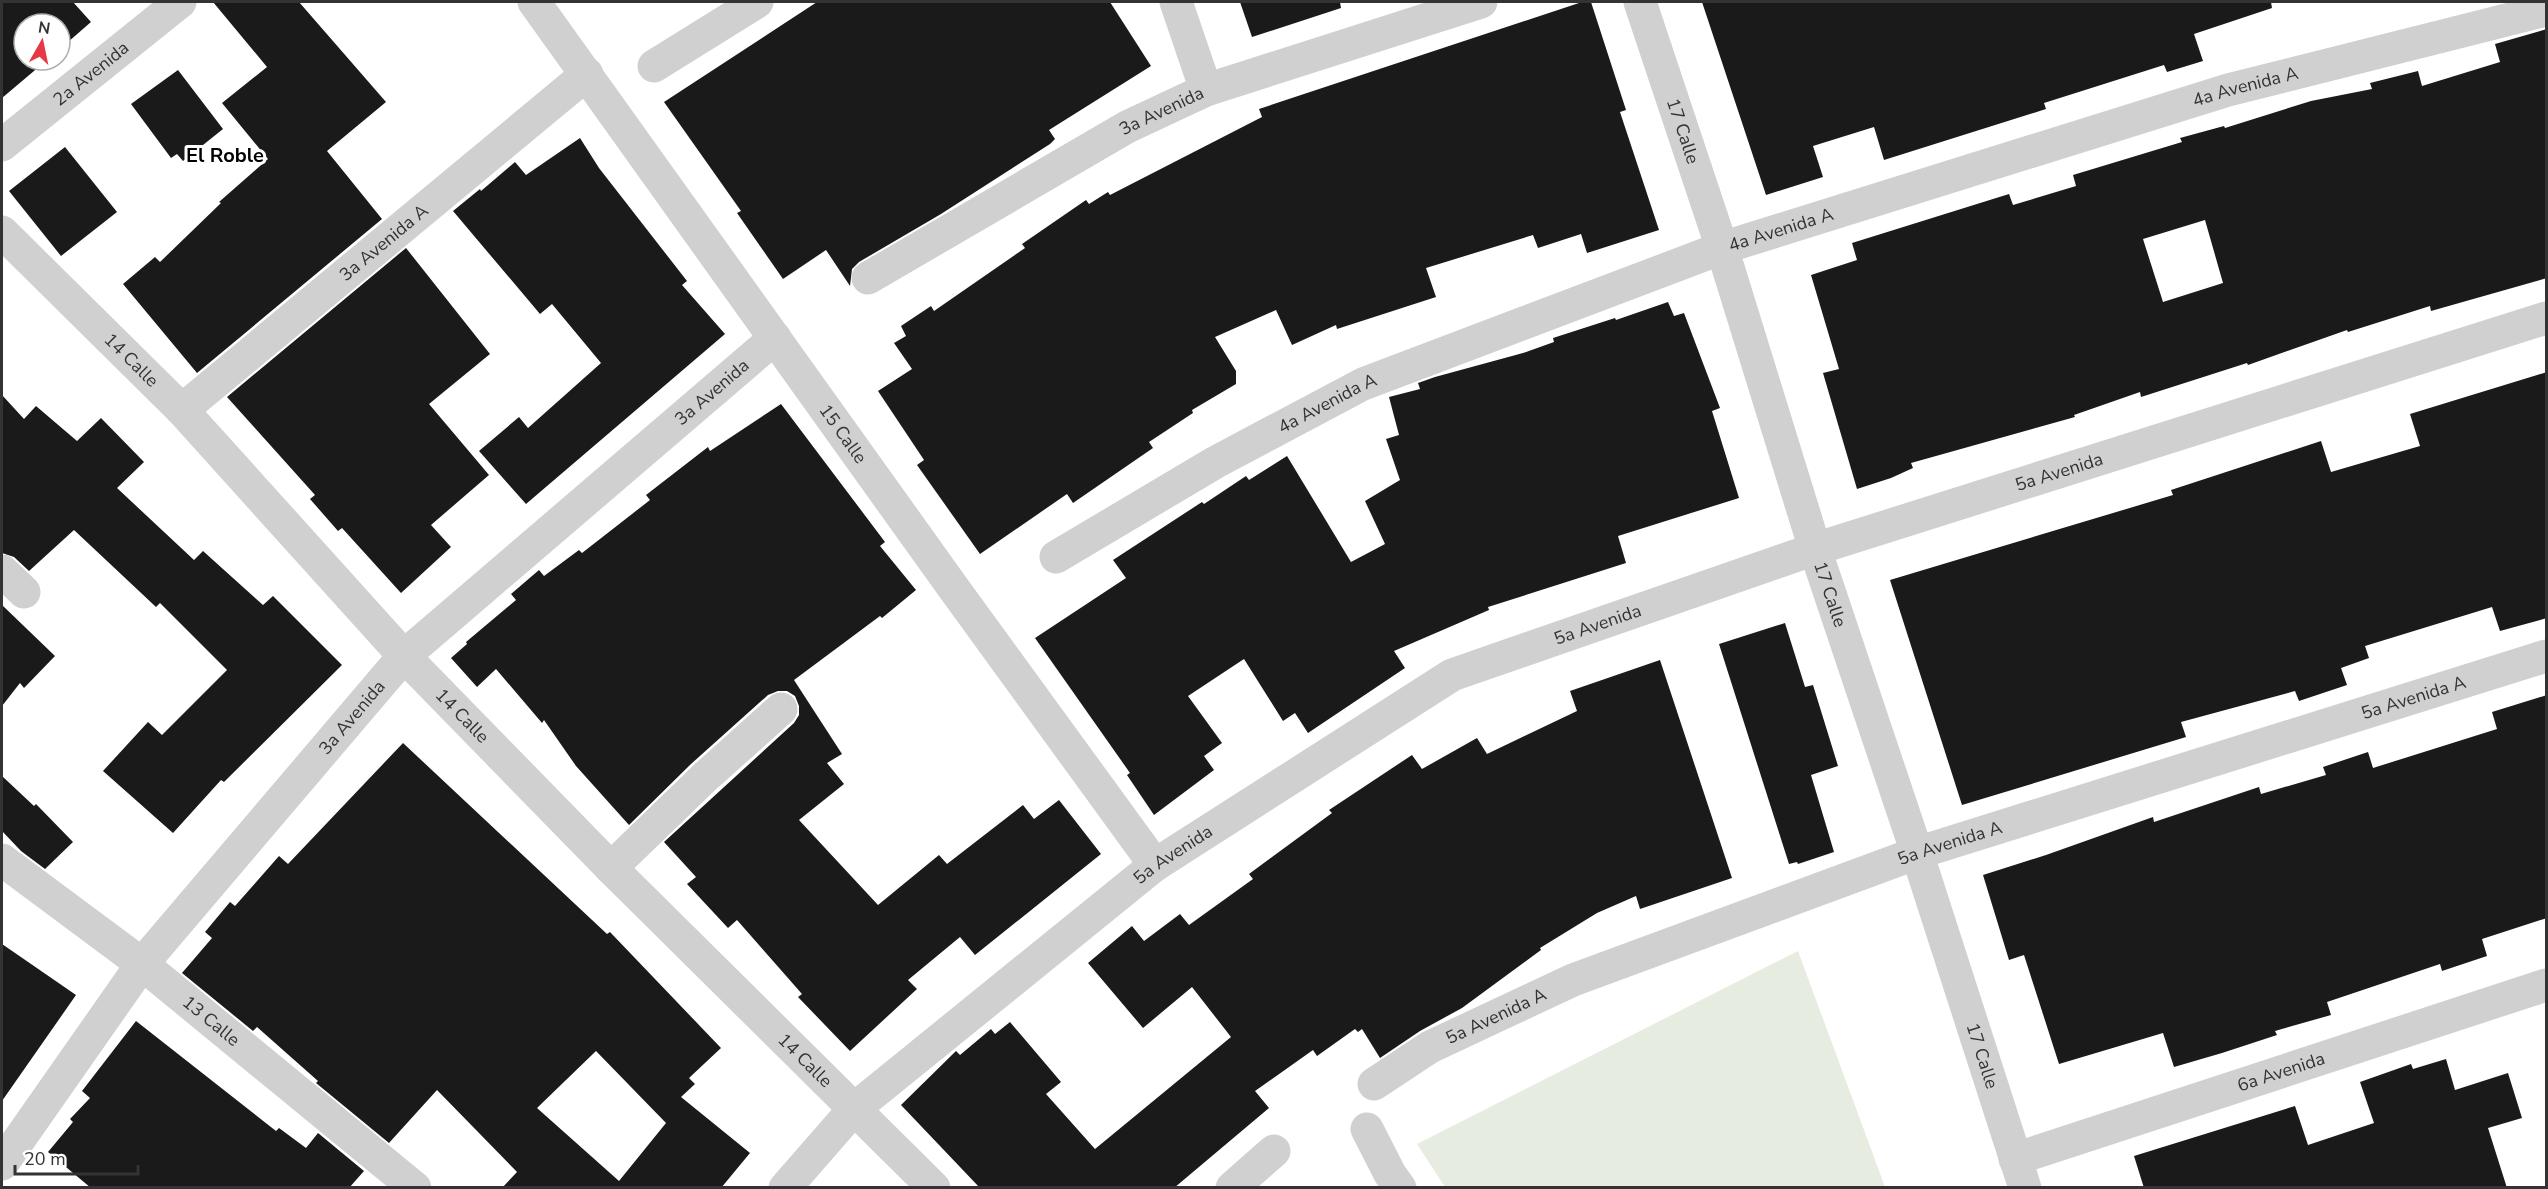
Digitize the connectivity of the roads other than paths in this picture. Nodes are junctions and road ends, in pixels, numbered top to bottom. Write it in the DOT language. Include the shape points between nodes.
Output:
graph roads {
  1 [pos="180,2"];
  2 [pos="534,2"];
  3 [pos="757,2"];
  4 [pos="1176,2"];
  5 [pos="1481,2"];
  6 [pos="1640,2"];
  7 [pos="2547,10"];
  8 [pos="654,66"];
  9 [pos="587,74"];
  10 [pos="1206,90"];
  11 [pos="2,145"];
  12 [pos="2,232"];
  13 [pos="1722,248"];
  14 [pos="868,278"];
  15 [pos="2547,318"];
  16 [pos="775,338"];
  17 [pos="182,410"];
  18 [pos="1815,549"];
  19 [pos="1056,557"];
  20 [pos="404,656"];
  21 [pos="2547,656"];
  22 [pos="781,709"];
  23 [pos="1917,853"];
  24 [pos="2,860"];
  25 [pos="1155,865"];
  26 [pos="611,867"];
  27 [pos="142,964"];
  28 [pos="2547,985"];
  29 [pos="1374,1084"];
  30 [pos="854,1109"];
  31 [pos="1367,1129"];
  32 [pos="7,1144"];
  33 [pos="1274,1151"];
  34 [pos="2020,1173"];
  35 [pos="416,1188"];
  36 [pos="785,1188"];
  37 [pos="934,1188"];
  38 [pos="1232,1188"];
  39 [pos="1400,1188"];
  1 -- 11 [label="street, 2a Avenida"];
  2 -- 9 [label="street, 15 Calle"];
  3 -- 8 [label="street"];
  4 -- 10 [label="street"];
  5 -- 10 [label="street, 3a Avenida"];
  6 -- 13 [label="street, 17 Calle"];
  7 -- 13 [label="street, 4a Avenida A" via="2228,90"];
  9 -- 16 [label="street, 15 Calle"];
  9 -- 17 [label="street, 3a Avenida A"];
  10 -- 14 [label="street, 3a Avenida" via="1127,127"];
  12 -- 17 [label="street, 14 Calle"];
  13 -- 18 [label="street, 17 Calle"];
  13 -- 19 [label="street, 4a Avenida A" via="1363,384 1216,462"];
  15 -- 18 [label="street, 5a Avenida"];
  16 -- 20 [label="street, 3a Avenida"];
  16 -- 25 [label="street, 15 Calle"];
  17 -- 20 [label="street, 14 Calle"];
  18 -- 23 [label="street, 17 Calle"];
  18 -- 25 [label="street, 5a Avenida" via="1452,675"];
  20 -- 26 [label="street, 14 Calle"];
  20 -- 27 [label="street, 3a Avenida"];
  21 -- 23 [label="street, 5a Avenida A"];
  22 -- 26 [label="street"];
  23 -- 29 [label="street, 5a Avenida A" via="1573,980 1430,1047"];
  23 -- 34 [label="street, 17 Calle"];
  24 -- 27 [label="street, 13 Calle"];
  25 -- 30 [label="street, 5a Avenida"];
  26 -- 30 [label="street, 14 Calle"];
  27 -- 32 [label="street, 3a Avenida"];
  27 -- 35 [label="street, 13 Calle"];
  28 -- 34 [label="street, 6a Avenida"];
  30 -- 36 [label="street, 5a Avenida"];
  30 -- 37 [label="street, 14 Calle"];
  31 -- 39 [label="street"];
  33 -- 38 [label="street"];
}
